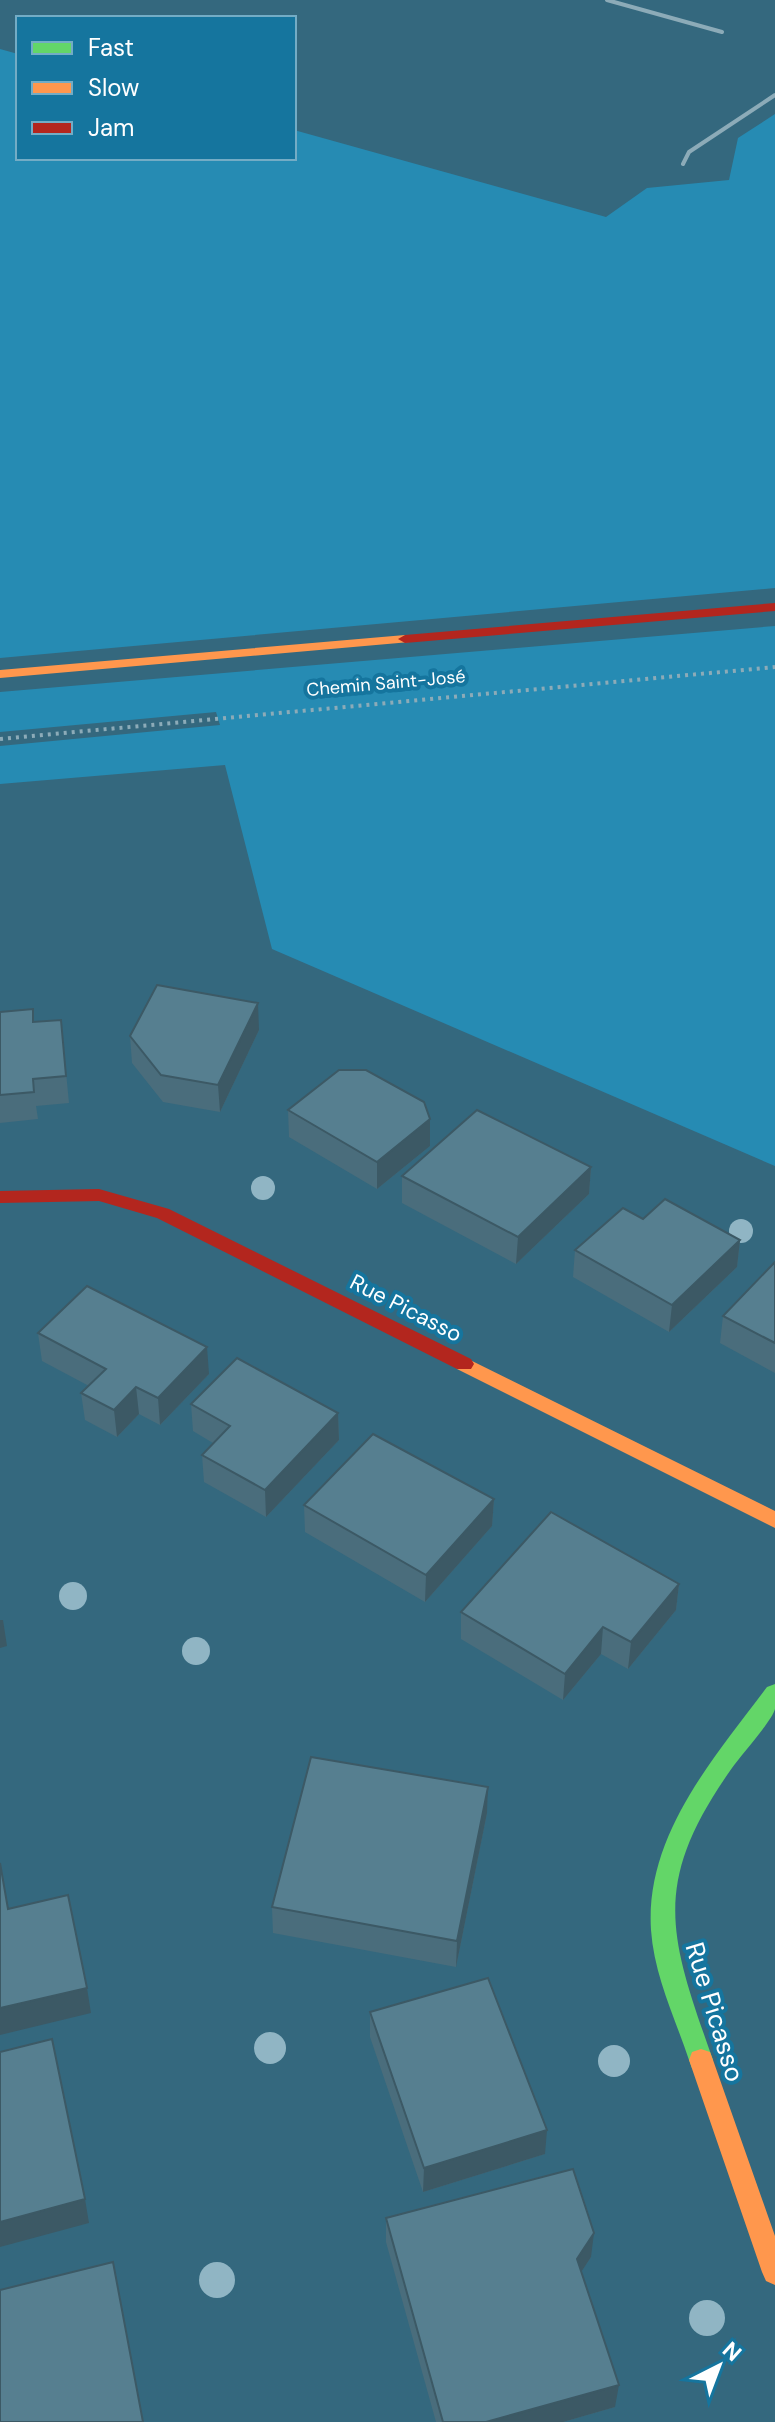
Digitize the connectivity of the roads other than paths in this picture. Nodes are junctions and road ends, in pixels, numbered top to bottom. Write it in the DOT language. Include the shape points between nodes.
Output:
graph roads {
  1 [pos="607,0"];
  2 [pos="722,32"];
  3 [pos="775,95"];
  4 [pos="683,164"];
  5 [pos="775,607"];
  6 [pos="0,674"];
  7 [pos="0,1197"];
  8 [pos="775,1520"];
  9 [pos="775,1693"];
  10 [pos="775,2272"];
  1 -- 2 [label="lane"];
  3 -- 4 [label="lane" via="689,152"];
  5 -- 6 [label="street, Chemin Saint-José"];
  7 -- 8 [label="street, Rue Picasso" via="99,1195 163,1213"];
  9 -- 10 [label="street, Rue Picasso" via="683,1828 667,1873 662,1919 669,1967"];
}
